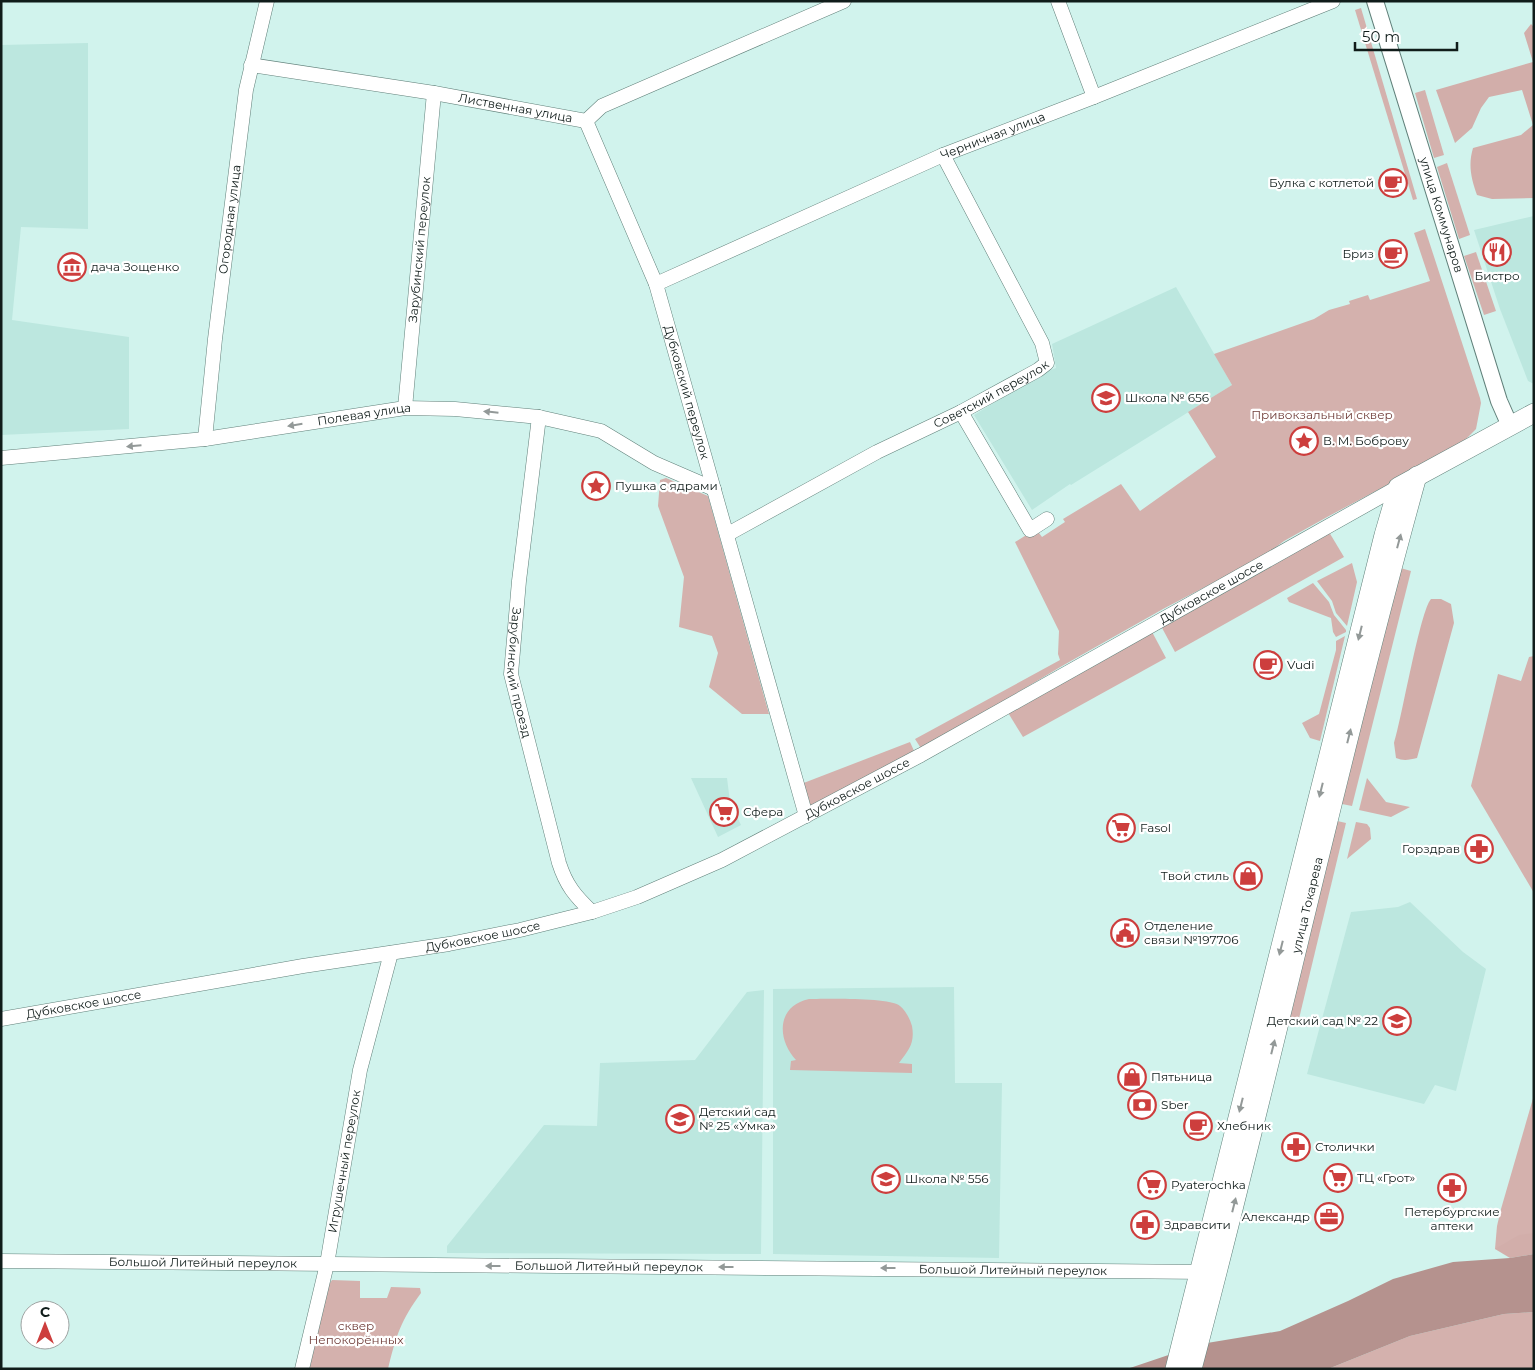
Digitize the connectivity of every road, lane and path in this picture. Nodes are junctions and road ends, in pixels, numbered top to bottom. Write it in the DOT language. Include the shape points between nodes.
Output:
graph roads {
  1 [pos="267,1"];
  2 [pos="844,1"];
  3 [pos="1058,1"];
  4 [pos="1333,1"];
  5 [pos="1375,1"];
  6 [pos="251,65"];
  7 [pos="434,93"];
  8 [pos="1094,97"];
  9 [pos="586,121"];
  10 [pos="943,155"];
  11 [pos="656,284"];
  12 [pos="405,408"];
  13 [pos="961,412"];
  14 [pos="1534,413"];
  15 [pos="539,417"];
  16 [pos="1510,426"];
  17 [pos="205,440"];
  18 [pos="1,458"];
  19 [pos="1417,476"];
  20 [pos="1398,487"];
  21 [pos="714,489"];
  22 [pos="1047,520"];
  23 [pos="728,534"];
  24 [pos="806,816"];
  25 [pos="592,912"];
  26 [pos="391,953"];
  27 [pos="1,1019"];
  28 [pos="1,1261"];
  29 [pos="327,1264"];
  30 [pos="1208,1272"];
  31 [pos="1192,1338"];
  32 [pos="302,1369"];
  33 [pos="1175,1369"];
  34 [pos="1192,1369"];
  1 -- 6 [label="street, Огородная улица"];
  2 -- 9 [label="street, Лиственная улица" via="602,106"];
  3 -- 8 [label="street"];
  4 -- 8 [label="street, Черничная улица"];
  5 -- 16 [label="street, улица Коммунаров" via="1499,401"];
  6 -- 7 [label="street, Лиственная улица"];
  6 -- 17 [label="street, Огородная улица" via="216,329"];
  7 -- 9 [label="street, Лиственная улица"];
  7 -- 12 [label="street, Зарубинский переулок"];
  8 -- 10 [label="street, Черничная улица"];
  9 -- 11 [label="street, Дубковский переулок"];
  10 -- 11 [label="street, Черничная улица"];
  10 -- 13 [label="street, Советский переулок" via="1042,343 1047,363"];
  11 -- 21 [label="street, Дубковский переулок"];
  15 -- 12 [label="street, Полевая улица, one-way"];
  12 -- 17 [label="street, Полевая улица, one-way"];
  13 -- 22 [label="street" via="1030,530"];
  13 -- 23 [label="street, Советский переулок" via="872,455"];
  14 -- 16 [label="main road, Дубковское шоссе"];
  15 -- 21 [label="street, Полевая улица" via="602,431 654,463"];
  15 -- 25 [label="street, Зарубинский проезд" via="511,674 565,882"];
  16 -- 19 [label="main road, Дубковское шоссе"];
  17 -- 18 [label="street, Полевая улица, one-way"];
  19 -- 20 [label="main road, Дубковское шоссе"];
  30 -- 19 [label="main road, улица Токарева, one-way"];
  20 -- 24 [label="street, Дубковское шоссе" via="921,755"];
  20 -- 30 [label="main road, улица Токарева, one-way"];
  21 -- 23 [label="street, Дубковский переулок"];
  23 -- 24 [label="street, Дубковский переулок"];
  24 -- 25 [label="street, Дубковское шоссе" via="682,878"];
  25 -- 26 [label="street, Дубковское шоссе" via="520,930"];
  26 -- 27 [label="street, Дубковское шоссе"];
  26 -- 29 [label="street, Игрушечный переулок" via="360,1070"];
  28 -- 29 [label="street, Большой Литейный переулок"];
  30 -- 29 [label="street, Большой Литейный переулок, one-way"];
  29 -- 32 [label="street, Игрушечный переулок"];
  30 -- 31 [label="main road, улица Токарева"];
  31 -- 33 [label="main road"];
  31 -- 34 [label="main road"];
}
